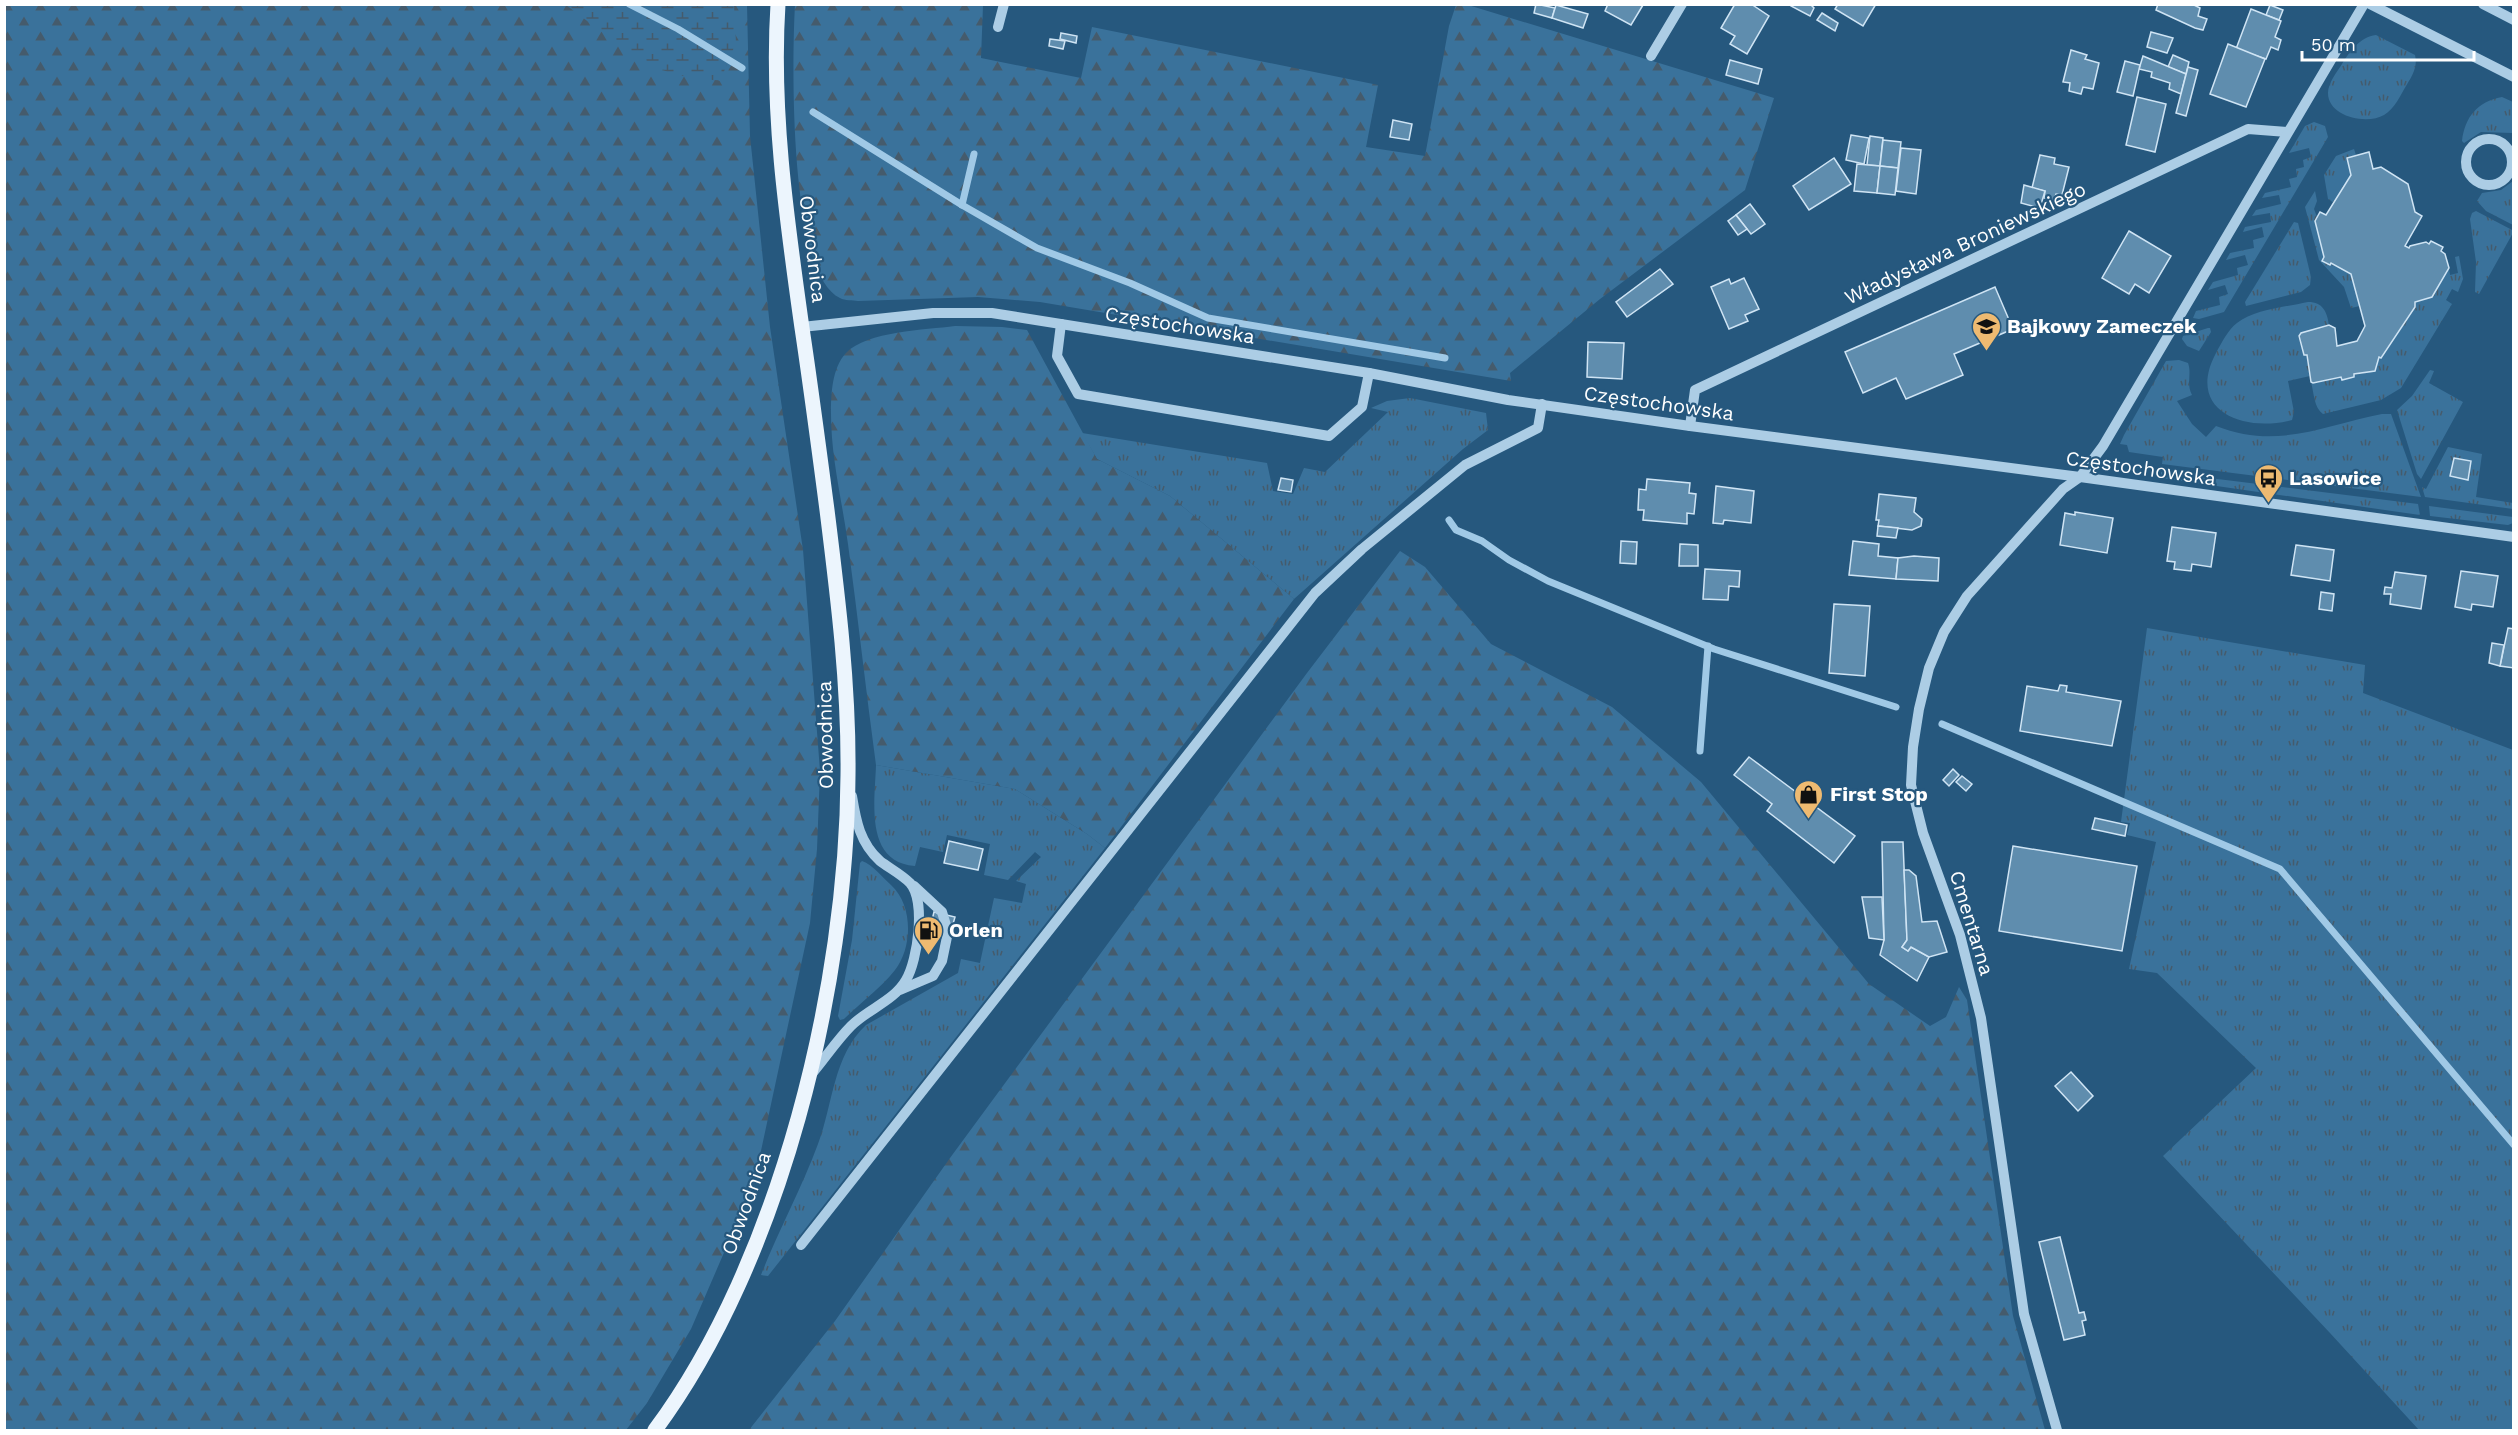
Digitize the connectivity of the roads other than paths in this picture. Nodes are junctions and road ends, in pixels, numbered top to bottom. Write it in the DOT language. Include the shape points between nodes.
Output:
graph roads {
  1 [pos="778,4"];
  2 [pos="1004,4"];
  3 [pos="1682,4"];
  4 [pos="2364,4"];
  5 [pos="2370,4"];
  6 [pos="2483,4"];
  7 [pos="2514,20"];
  8 [pos="998,27"];
  9 [pos="1652,56"];
  10 [pos="2514,77"];
  11 [pos="2287,132"];
  12 [pos="2512,153"];
  13 [pos="1061,324"];
  14 [pos="802,327"];
  15 [pos="1369,374"];
  16 [pos="1542,404"];
  17 [pos="1690,426"];
  18 [pos="2080,477"];
  19 [pos="2514,537"];
  20 [pos="848,775"];
  21 [pos="911,884"];
  22 [pos="897,991"];
  23 [pos="807,1080"];
  24 [pos="801,1245"];
  25 [pos="655,1431"];
  26 [pos="2057,1431"];
  1 -- 14 [label="main road, Obwodnica" via="782,171"];
  2 -- 8 [label="street"];
  3 -- 9 [label="street"];
  4 -- 11 [label="street"];
  5 -- 10 [label="street"];
  6 -- 7 [label="street"];
  11 -- 17 [label="street, Władysława Broniewskiego" via="2248,129 1695,390"];
  11 -- 18 [label="street" via="2103,446"];
  12 -- 12 [label="street" via="2497,141 2482,140 2468,152 2467,168 2478,182 2498,183 2509,172"];
  13 -- 14 [label="street, Częstochowska" via="992,314 933,313"];
  13 -- 15 [label="street, Częstochowska"];
  13 -- 15 [label="street" via="1057,356 1078,394 1329,436 1362,407"];
  14 -- 20 [label="main road, Obwodnica" via="839,608"];
  15 -- 16 [label="street, Częstochowska"];
  16 -- 17 [label="street, Częstochowska"];
  16 -- 24 [label="street" via="1538,428 1466,465 1362,549 1316,593"];
  17 -- 18 [label="street, Częstochowska"];
  18 -- 19 [label="street, Częstochowska"];
  18 -- 26 [label="street, Cmentarna" via="2063,489 1967,596 1944,633 1929,668 1919,709 1911,785 1923,833 1960,935 1981,1018 2024,1314"];
  20 -- 21 [label="street" via="864,842 879,860"];
  20 -- 23 [label="main road, Obwodnica" via="839,915 830,980"];
  21 -- 22 [label="street" via="919,908 919,928 907,978"];
  21 -- 22 [label="street" via="942,912 948,932 942,961 933,976"];
  22 -- 23 [label="street" via="851,1026"];
  23 -- 25 [label="main road, Obwodnica" via="762,1227 739,1284 696,1368"];
}
